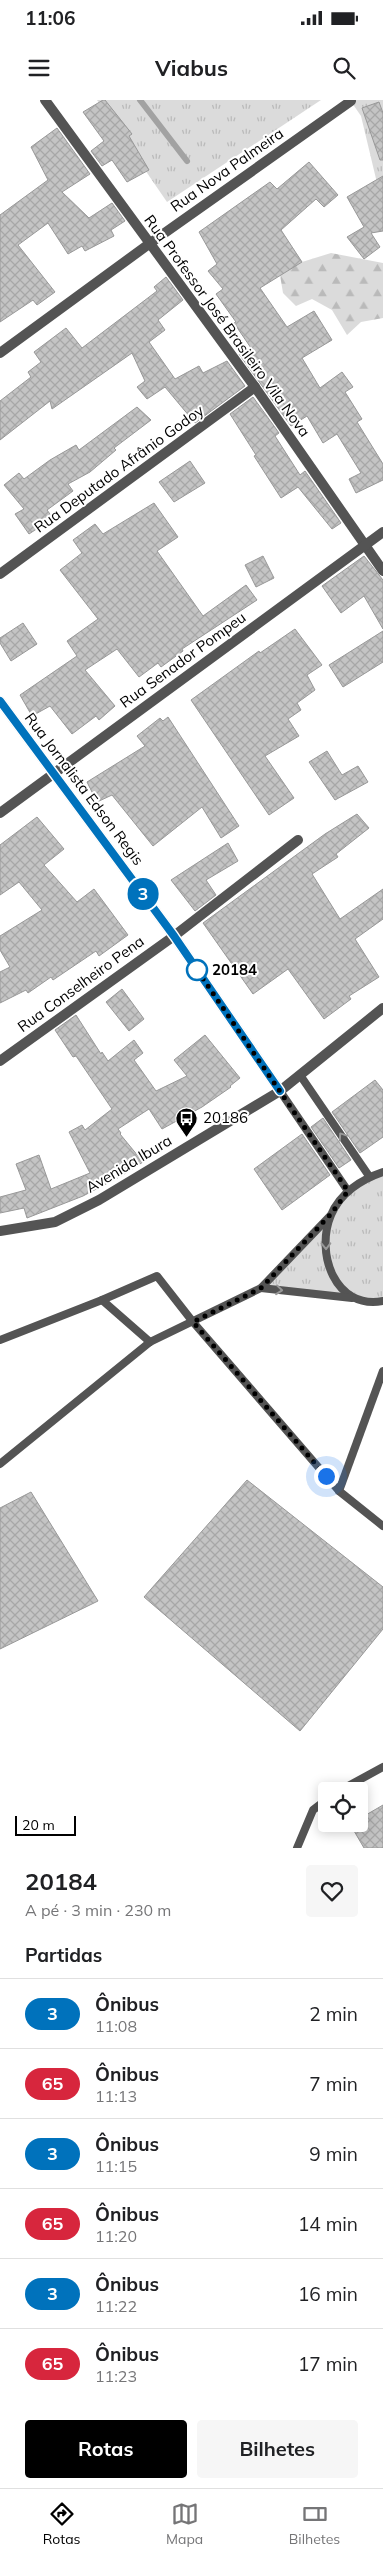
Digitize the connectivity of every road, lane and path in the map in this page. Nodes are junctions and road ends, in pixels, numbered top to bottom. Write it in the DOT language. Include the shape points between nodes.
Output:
graph roads {
  1 [pos="45,100"];
  2 [pos="351,101"];
  3 [pos="149,244"];
  4 [pos="0,353"];
  5 [pos="255,387"];
  6 [pos="383,532"];
  7 [pos="365,545"];
  8 [pos="383,571"];
  9 [pos="0,574"];
  10 [pos="0,701"];
  11 [pos="54,774"];
  12 [pos="0,813"];
  13 [pos="298,840"];
  14 [pos="174,936"];
  15 [pos="383,1008"];
  16 [pos="0,1061"];
  17 [pos="300,1075"];
  18 [pos="280,1091"];
  19 [pos="383,1172"];
  20 [pos="369,1176"];
  21 [pos="348,1191"];
  22 [pos="331,1214"];
  23 [pos="0,1231"];
  24 [pos="261,1288"];
  25 [pos="352,1298"];
  26 [pos="102,1300"];
  27 [pos="383,1301"];
  28 [pos="193,1322"];
  29 [pos="0,1340"];
  30 [pos="150,1342"];
  31 [pos="383,1371"];
  32 [pos="0,1464"];
  33 [pos="338,1490"];
  34 [pos="383,1526"];
  35 [pos="383,1766"];
  36 [pos="355,1782"];
  37 [pos="318,1806"];
  38 [pos="297,1848"];
  1 -- 3 [label="street, Rua Professor José Brasileiro Vila Nova"];
  2 -- 3 [label="street, Rua Nova Palmeira"];
  3 -- 4 [label="street, Rua Nova Palmeira"];
  3 -- 5 [label="street, Rua Professor José Brasileiro Vila Nova"];
  5 -- 7 [label="street, Rua Professor José Brasileiro Vila Nova"];
  5 -- 9 [label="street, Rua Deputado Afrânio Godoy"];
  6 -- 7 [label="street, Rua Senador Pompeu"];
  7 -- 8 [label="street, Rua Professor José Brasileiro Vila Nova"];
  7 -- 11 [label="street, Rua Senador Pompeu"];
  10 -- 11 [label="street, Rua Jornalista Edson Regis"];
  11 -- 12 [label="street, Rua Senador Pompeu"];
  11 -- 14 [label="street, Rua Jornalista Edson Regis"];
  13 -- 14 [label="street, Rua Conselheiro Pena"];
  14 -- 16 [label="street, Rua Conselheiro Pena"];
  14 -- 18 [label="street, Rua Jornalista Edson Regis"];
  15 -- 17 [label="street, Avenida Ibura"];
  17 -- 18 [label="street, Avenida Ibura"];
  20 -- 17 [label="lane, one-way"];
  18 -- 21 [label="lane"];
  18 -- 23 [label="street, Avenida Ibura" via="99,1200 55,1222"];
  19 -- 20 [label="lane"];
  20 -- 21 [label="lane"];
  21 -- 22 [label="lane"];
  22 -- 24 [label="lane"];
  22 -- 25 [label="lane, one-way" via="326,1260 332,1277"];
  24 -- 25 [label="lane, one-way"];
  24 -- 28 [label="lane"];
  25 -- 27 [label="lane" via="374,1303"];
  26 -- 28 [label="lane" via="157,1276"];
  26 -- 29 [label="lane"];
  26 -- 30 [label="lane"];
  28 -- 30 [label="lane"];
  28 -- 33 [label="lane"];
  30 -- 32 [label="lane"];
  31 -- 33 [label="lane"];
  33 -- 34 [label="lane"];
  35 -- 36 [label="lane"];
  37 -- 38 [label="lane" via="313,1810"];
}
